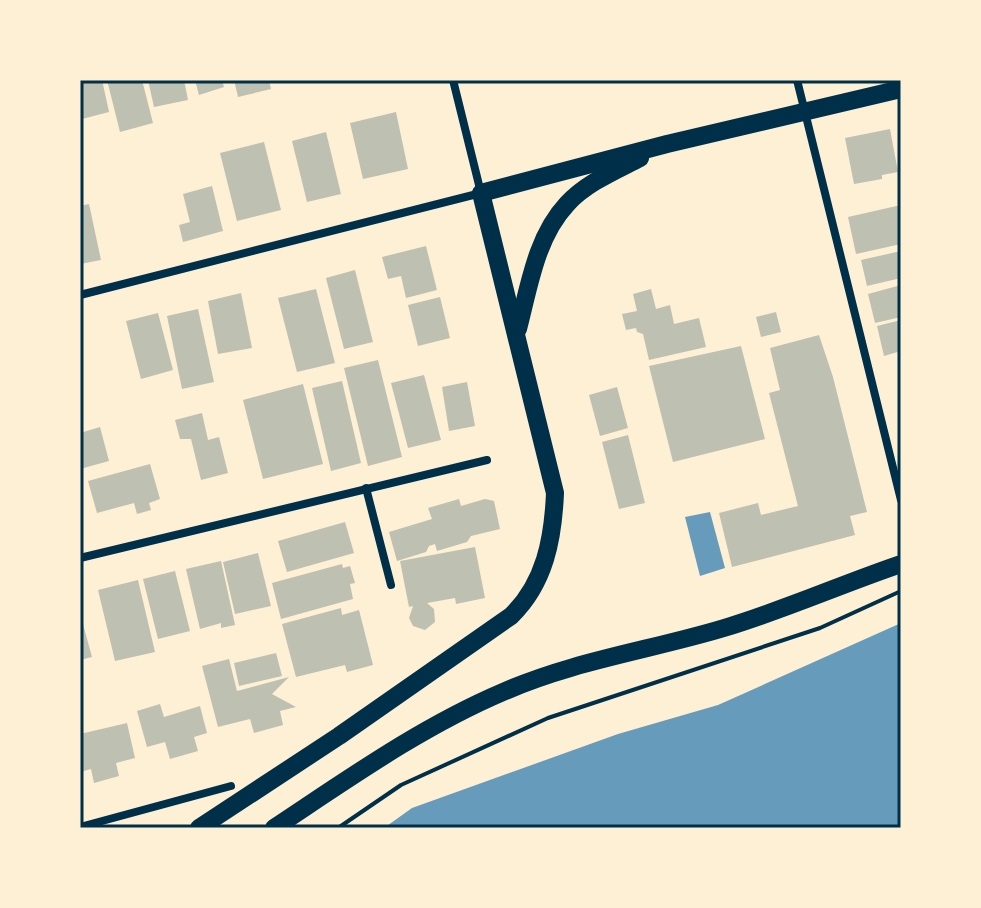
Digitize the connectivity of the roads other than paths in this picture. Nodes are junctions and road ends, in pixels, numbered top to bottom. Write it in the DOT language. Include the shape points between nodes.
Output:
graph roads {
  1 [pos="453,80"];
  2 [pos="797,80"];
  3 [pos="901,89"];
  4 [pos="804,110"];
  5 [pos="667,144"];
  6 [pos="481,193"];
  7 [pos="80,295"];
  8 [pos="516,334"];
  9 [pos="487,460"];
  10 [pos="366,488"];
  11 [pos="901,500"];
  12 [pos="80,558"];
  13 [pos="901,564"];
  14 [pos="391,585"];
  15 [pos="231,786"];
  16 [pos="80,827"];
  17 [pos="199,828"];
  18 [pos="274,828"];
  1 -- 6 [label="street"];
  2 -- 4 [label="street"];
  3 -- 4 [label="main road"];
  4 -- 5 [label="main road"];
  4 -- 11 [label="street"];
  5 -- 6 [label="main road"];
  5 -- 8 [label="main road" via="591,184 566,205 537,253"];
  6 -- 7 [label="street"];
  6 -- 8 [label="main road"];
  8 -- 17 [label="main road" via="555,493 553,533 525,603"];
  9 -- 10 [label="street"];
  10 -- 12 [label="street"];
  10 -- 14 [label="street"];
  13 -- 18 [label="main road" via="726,627 505,690 371,764"];
  15 -- 16 [label="street"];
}
